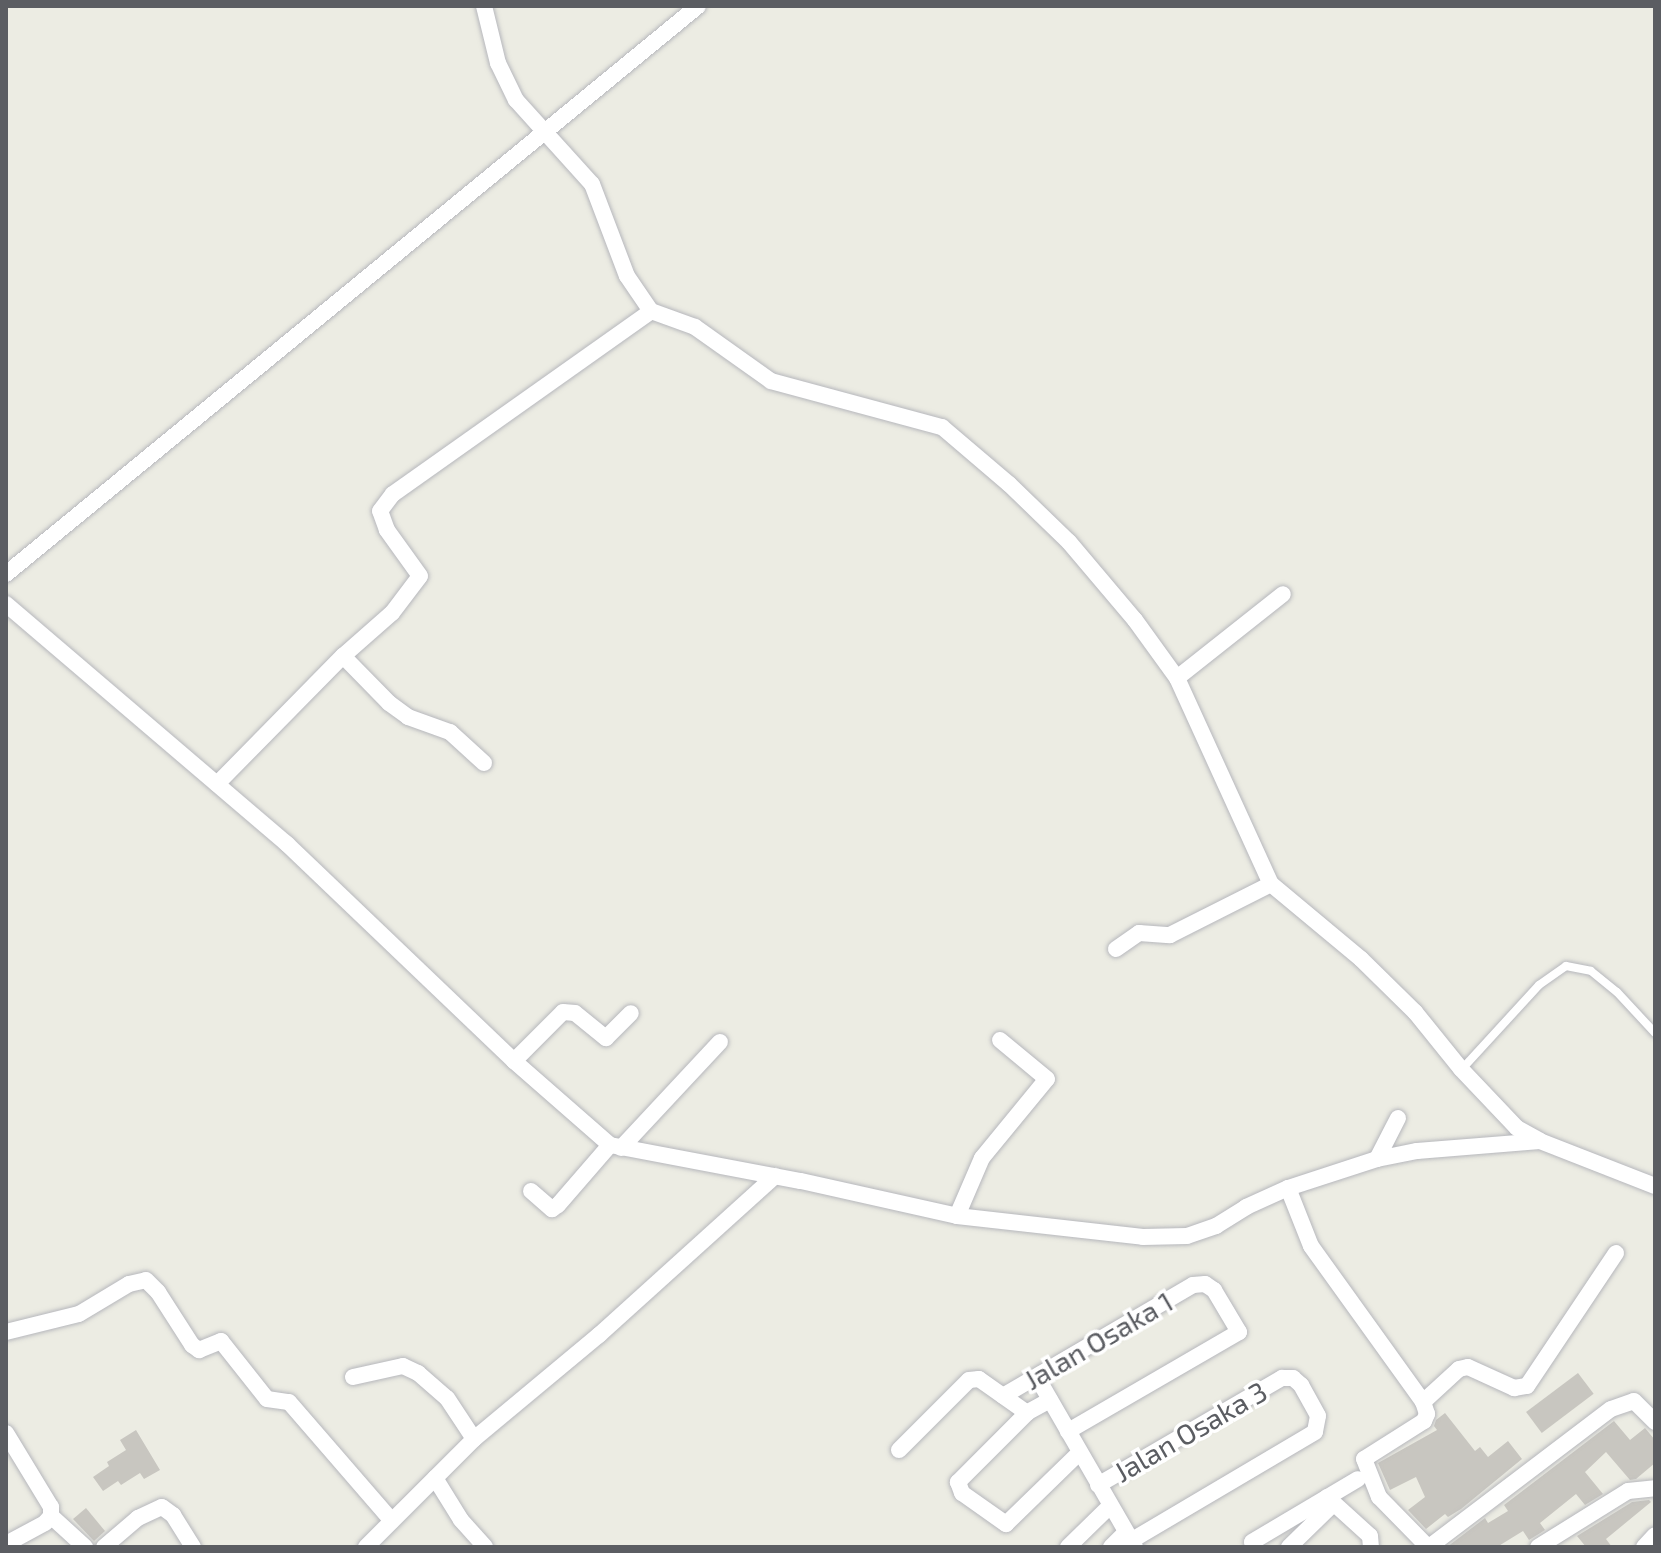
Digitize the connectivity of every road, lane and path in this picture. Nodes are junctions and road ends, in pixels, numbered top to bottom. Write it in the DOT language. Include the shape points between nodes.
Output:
graph roads {
  1 [pos="484,6"];
  2 [pos="698,6"];
  3 [pos="545,132"];
  4 [pos="651,311"];
  5 [pos="6,574"];
  6 [pos="1283,594"];
  7 [pos="10,614"];
  8 [pos="343,656"];
  9 [pos="1177,678"];
  10 [pos="484,763"];
  11 [pos="217,784"];
  12 [pos="1271,884"];
  13 [pos="1116,949"];
  14 [pos="631,1013"];
  15 [pos="1655,1033"];
  16 [pos="1000,1040"];
  17 [pos="720,1042"];
  18 [pos="514,1061"];
  19 [pos="1461,1069"];
  20 [pos="1398,1118"];
  21 [pos="1540,1141"];
  22 [pos="616,1147"];
  23 [pos="1377,1159"];
  24 [pos="775,1176"];
  25 [pos="1655,1186"];
  26 [pos="1288,1188"];
  27 [pos="531,1191"];
  28 [pos="957,1216"];
  29 [pos="1616,1253"];
  30 [pos="6,1332"];
  31 [pos="353,1377"];
  32 [pos="1037,1377"];
  33 [pos="1003,1396"];
  34 [pos="1050,1400"];
  35 [pos="1423,1402"];
  36 [pos="1027,1413"];
  37 [pos="1655,1422"];
  38 [pos="1068,1431"];
  39 [pos="6,1433"];
  40 [pos="474,1439"];
  41 [pos="899,1450"];
  42 [pos="1079,1453"];
  43 [pos="435,1478"];
  44 [pos="1358,1479"];
  45 [pos="1098,1485"];
  46 [pos="1655,1488"];
  47 [pos="1330,1501"];
  48 [pos="1110,1506"];
  49 [pos="51,1516"];
  50 [pos="392,1521"];
  51 [pos="1655,1535"];
  52 [pos="1130,1540"];
  53 [pos="6,1544"];
  54 [pos="85,1547"];
  55 [pos="104,1547"];
  56 [pos="193,1547"];
  57 [pos="366,1547"];
  58 [pos="485,1547"];
  59 [pos="1068,1547"];
  60 [pos="1111,1547"];
  61 [pos="1254,1547"];
  62 [pos="1289,1547"];
  63 [pos="1371,1547"];
  64 [pos="1428,1547"];
  65 [pos="1538,1547"];
  66 [pos="1644,1547"];
  1 -- 3 [label="street" via="498,63 516,100"];
  2 -- 3 [label="street"];
  3 -- 4 [label="street" via="592,184 627,276"];
  3 -- 5 [label="street"];
  4 -- 8 [label="street" via="393,494 380,511 420,576 392,613"];
  4 -- 9 [label="street" via="695,327 771,381 942,427 1069,542"];
  6 -- 9 [label="street"];
  7 -- 11 [label="street"];
  8 -- 10 [label="street" via="389,703 408,717 450,732"];
  8 -- 11 [label="street"];
  9 -- 12 [label="street"];
  11 -- 18 [label="street"];
  12 -- 13 [label="street" via="1170,935 1139,933"];
  12 -- 19 [label="street" via="1372,970"];
  14 -- 18 [label="street" via="606,1038 575,1013 563,1012"];
  15 -- 19 [label="lane" via="1591,971 1566,966 1539,985"];
  16 -- 28 [label="street" via="1047,1079 982,1158"];
  17 -- 22 [label="street"];
  18 -- 22 [label="street"];
  19 -- 21 [label="street" via="1517,1128"];
  20 -- 23 [label="street"];
  21 -- 23 [label="street"];
  21 -- 25 [label="street"];
  22 -- 24 [label="street"];
  22 -- 27 [label="street" via="552,1209"];
  23 -- 26 [label="street"];
  24 -- 28 [label="street"];
  24 -- 40 [label="street"];
  26 -- 28 [label="street" via="1187,1236 1143,1237"];
  26 -- 35 [label="street" via="1311,1246"];
  29 -- 35 [label="street" via="1527,1386 1514,1388 1468,1367"];
  30 -- 50 [label="street" via="79,1314 129,1284 146,1280 192,1345 199,1350 221,1341 267,1399 289,1402"];
  31 -- 40 [label="street" via="403,1366 418,1373 447,1398"];
  32 -- 33 [label="street, Jalan Osaka 1"];
  32 -- 34 [label="street"];
  32 -- 38 [label="street, Jalan Osaka 1" via="1193,1285 1214,1290 1239,1332"];
  33 -- 36 [label="street"];
  33 -- 41 [label="street" via="979,1379 969,1380"];
  34 -- 36 [label="street"];
  34 -- 38 [label="street"];
  35 -- 64 [label="street" via="1424,1421 1364,1459 1379,1497"];
  36 -- 42 [label="street" via="958,1482 962,1493 1006,1524"];
  37 -- 64 [label="street" via="1634,1401 1611,1409"];
  38 -- 42 [label="street"];
  39 -- 49 [label="street" via="51,1507"];
  40 -- 43 [label="street"];
  42 -- 45 [label="street"];
  43 -- 50 [label="street"];
  43 -- 58 [label="street"];
  44 -- 47 [label="street"];
  45 -- 48 [label="street"];
  45 -- 52 [label="street, Jalan Osaka 3" via="1282,1378 1301,1385 1318,1416 1315,1432"];
  46 -- 65 [label="street" via="1628,1491"];
  47 -- 61 [label="street" via="1252,1542"];
  47 -- 62 [label="street"];
  47 -- 63 [label="street" via="1370,1536"];
  48 -- 52 [label="street"];
  48 -- 59 [label="street"];
  49 -- 53 [label="street"];
  49 -- 54 [label="street"];
  50 -- 57 [label="street"];
  51 -- 66 [label="street"];
  52 -- 60 [label="street"];
  55 -- 56 [label="street" via="138,1518 162,1507"];
}
